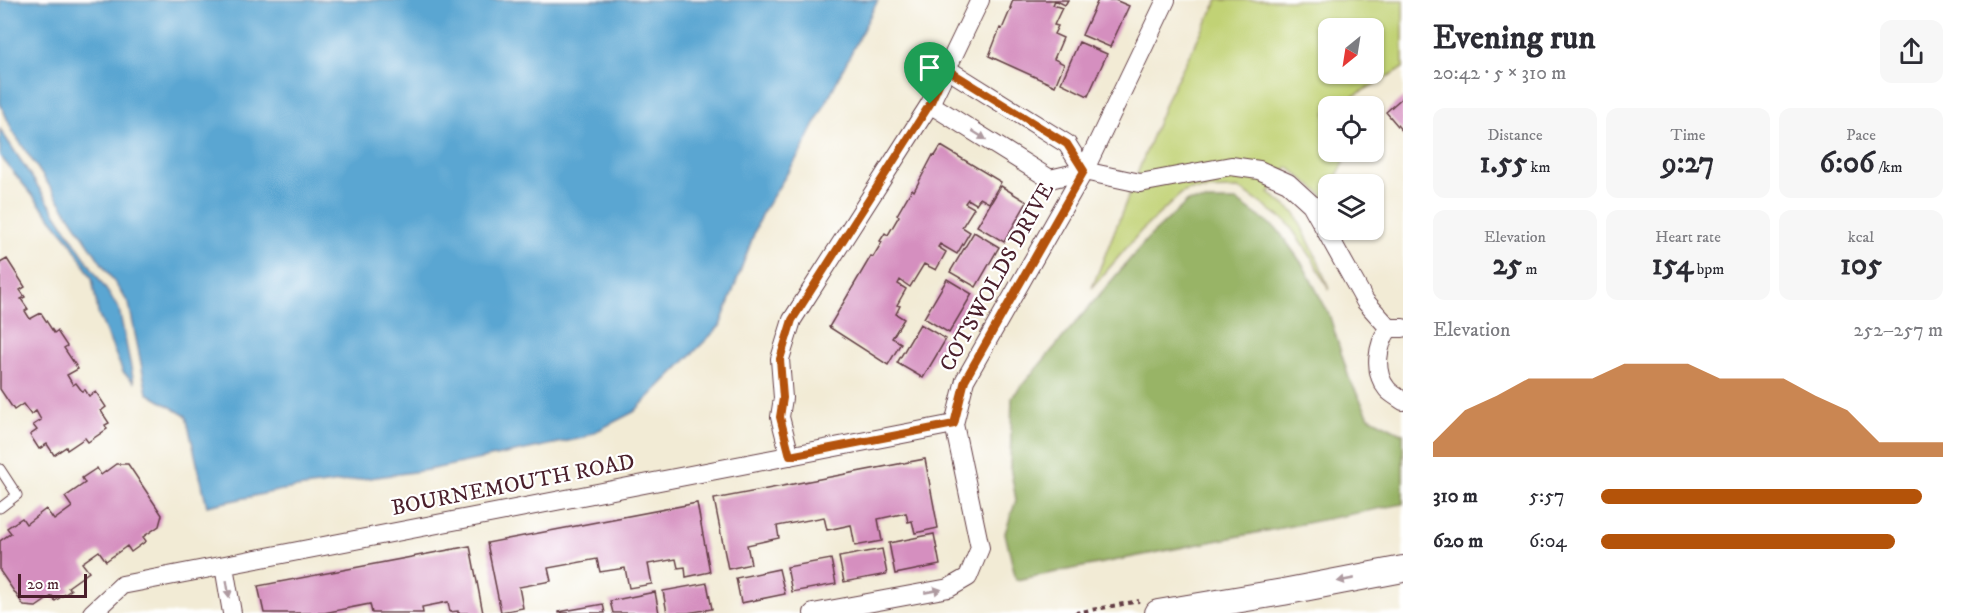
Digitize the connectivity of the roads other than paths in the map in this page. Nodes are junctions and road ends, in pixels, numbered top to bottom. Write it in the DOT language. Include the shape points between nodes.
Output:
graph roads {
  1 [pos="980,0"];
  2 [pos="1166,0"];
  3 [pos="946,69"];
  4 [pos="930,104"];
  5 [pos="1084,171"];
  6 [pos="1396,328"];
  7 [pos="1403,401"];
  8 [pos="954,424"];
  9 [pos="790,456"];
  10 [pos="0,469"];
  11 [pos="0,508"];
  12 [pos="224,566"];
  13 [pos="1403,569"];
  14 [pos="92,613"];
  15 [pos="232,613"];
  16 [pos="813,613"];
  17 [pos="1158,613"];
  1 -- 3 [label="street"];
  2 -- 5 [label="street, COTSWOLDS DRIVE"];
  3 -- 4 [label="street"];
  3 -- 5 [label="street" via="1067,144"];
  4 -- 5 [label="street, one-way" via="1050,179"];
  4 -- 9 [label="street" via="792,320 780,359 780,417"];
  5 -- 6 [label="street" via="1140,183 1231,166 1259,170 1288,183 1311,204 1365,301"];
  5 -- 8 [label="street, COTSWOLDS DRIVE" via="965,380"];
  6 -- 7 [label="street" via="1382,338 1380,370 1387,388"];
  8 -- 9 [label="street, BOURNEMOUTH ROAD"];
  16 -- 8 [label="street, COTSWOLDS DRIVE, one-way" via="949,588 968,577 980,548"];
  9 -- 12 [label="street, BOURNEMOUTH ROAD"];
  10 -- 11 [label="lane" via="17,495"];
  12 -- 14 [label="street, BOURNEMOUTH ROAD" via="122,585"];
  12 -- 15 [label="street, one-way"];
  13 -- 17 [label="main road, one-way"];
}
